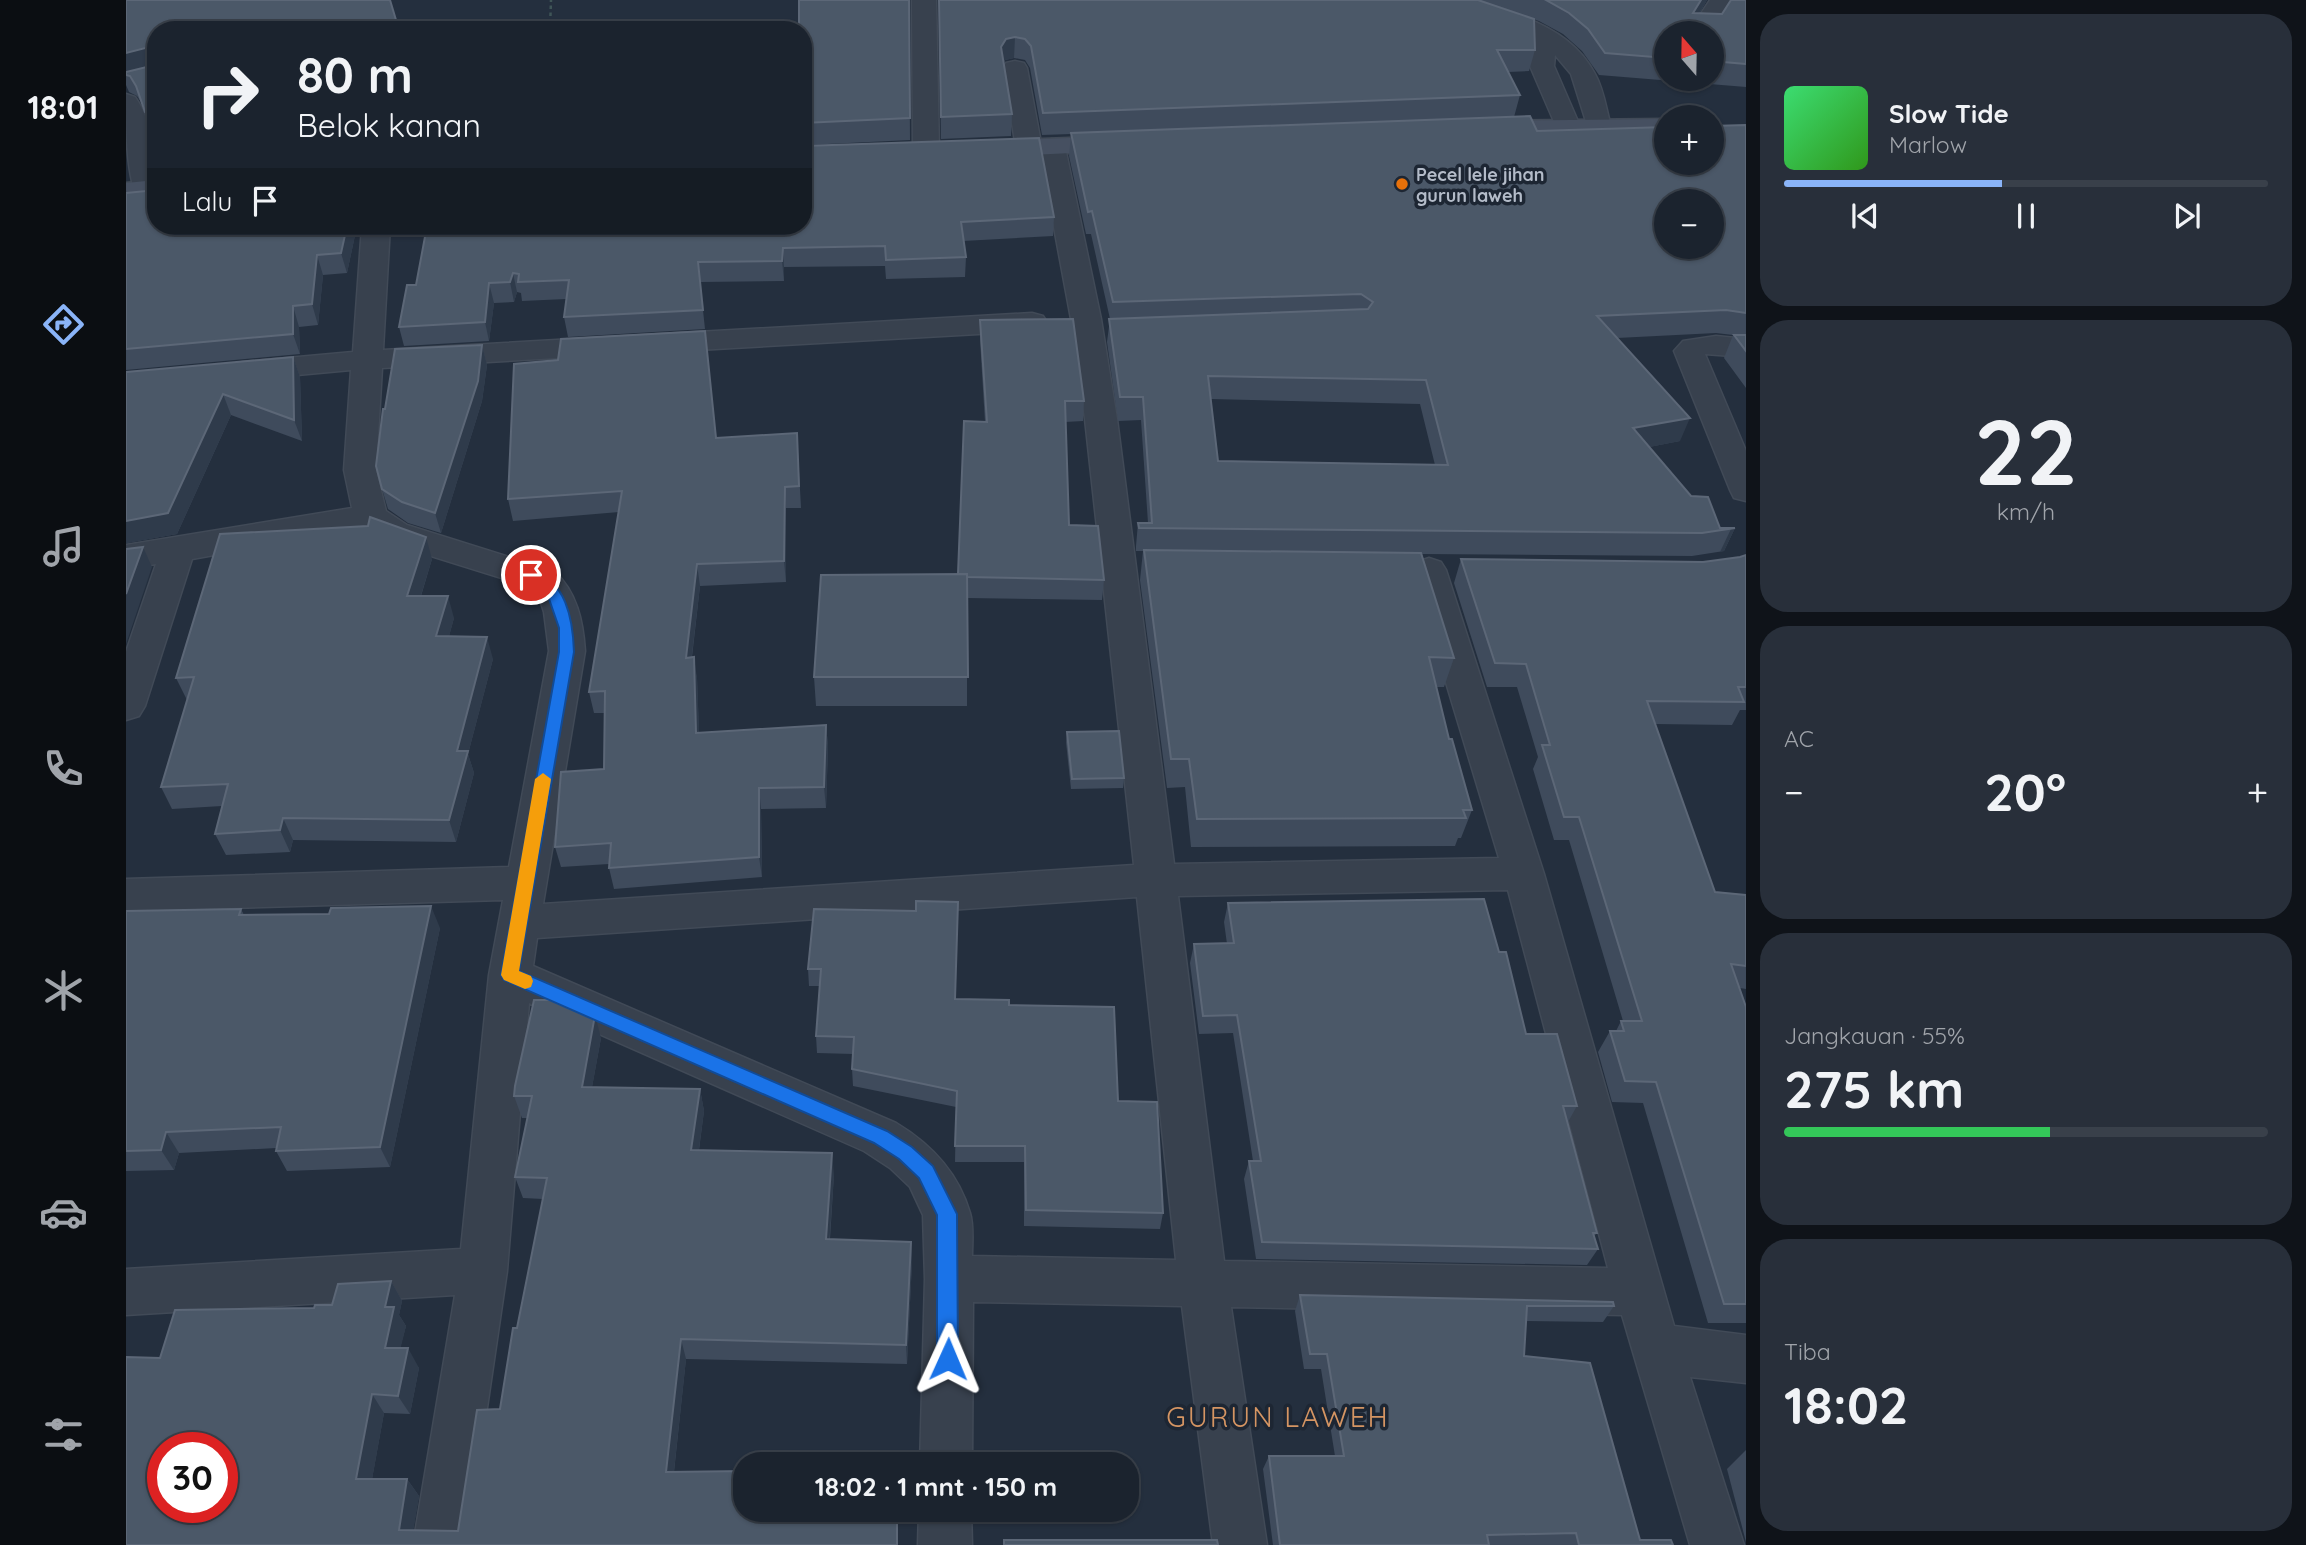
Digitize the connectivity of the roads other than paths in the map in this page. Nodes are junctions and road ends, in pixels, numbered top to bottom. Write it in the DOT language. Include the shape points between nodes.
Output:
graph roads {
  1 [pos="924,0"];
  2 [pos="1420,0"];
  3 [pos="1722,0"];
  4 [pos="1483,7"];
  5 [pos="1708,21"];
  6 [pos="1543,35"];
  7 [pos="1015,68"];
  8 [pos="129,88"];
  9 [pos="1567,126"];
  10 [pos="1598,126"];
  11 [pos="1654,127"];
  12 [pos="1456,130"];
  13 [pos="1145,143"];
  14 [pos="1041,147"];
  15 [pos="948,150"];
  16 [pos="899,152"];
  17 [pos="143,189"];
  18 [pos="375,235"];
  19 [pos="1087,319"];
  20 [pos="1746,348"];
  21 [pos="365,360"];
  22 [pos="215,374"];
  23 [pos="1746,490"];
  24 [pos="371,516"];
  25 [pos="178,550"];
  26 [pos="126,557"];
  27 [pos="1429,570"];
  28 [pos="126,706"];
  29 [pos="1524,874"];
  30 [pos="1154,880"];
  31 [pos="126,895"];
  32 [pos="522,902"];
  33 [pos="510,975"];
  34 [pos="483,1271"];
  35 [pos="949,1279"];
  36 [pos="1203,1283"];
  37 [pos="126,1292"];
  38 [pos="1639,1292"];
  39 [pos="1656,1348"];
  40 [pos="1746,1359"];
  41 [pos="946,1452"];
  42 [pos="945,1522"];
  43 [pos="440,1545"];
  44 [pos="944,1545"];
  45 [pos="1240,1545"];
  46 [pos="1717,1545"];
  1 -- 15 [label="street"];
  2 -- 4 [label="street"];
  3 -- 5 [label="street"];
  4 -- 6 [label="street"];
  6 -- 9 [label="street" via="1542,66"];
  6 -- 10 [label="street" via="1583,72"];
  7 -- 14 [label="street"];
  8 -- 17 [label="street"];
  9 -- 10 [label="main road"];
  9 -- 12 [label="main road"];
  10 -- 11 [label="main road"];
  13 -- 14 [label="main road"];
  14 -- 15 [label="main road"];
  14 -- 19 [label="street"];
  15 -- 16 [label="main road"];
  18 -- 21 [label="street"];
  19 -- 21 [label="street"];
  19 -- 30 [label="street" via="1133,565"];
  20 -- 23 [label="street" via="1702,346 1689,351"];
  21 -- 22 [label="street"];
  21 -- 24 [label="street" via="360,470"];
  24 -- 25 [label="street"];
  24 -- 32 [label="street" via="406,537 531,575 554,592 566,628 567,652"];
  25 -- 26 [label="street"];
  25 -- 28 [label="street"];
  27 -- 29 [label="street"];
  29 -- 30 [label="street"];
  29 -- 38 [label="street"];
  30 -- 32 [label="street"];
  30 -- 36 [label="street"];
  31 -- 32 [label="street"];
  32 -- 33 [label="street"];
  33 -- 34 [label="street"];
  33 -- 35 [label="street" via="880,1137 906,1153 926,1172 947,1214"];
  34 -- 37 [label="street"];
  34 -- 43 [label="street"];
  35 -- 36 [label="street"];
  35 -- 41 [label="street"];
  36 -- 38 [label="street"];
  36 -- 45 [label="street"];
  38 -- 39 [label="street"];
  39 -- 40 [label="street"];
  39 -- 46 [label="street"];
  42 -- 44 [label="street"];
}
